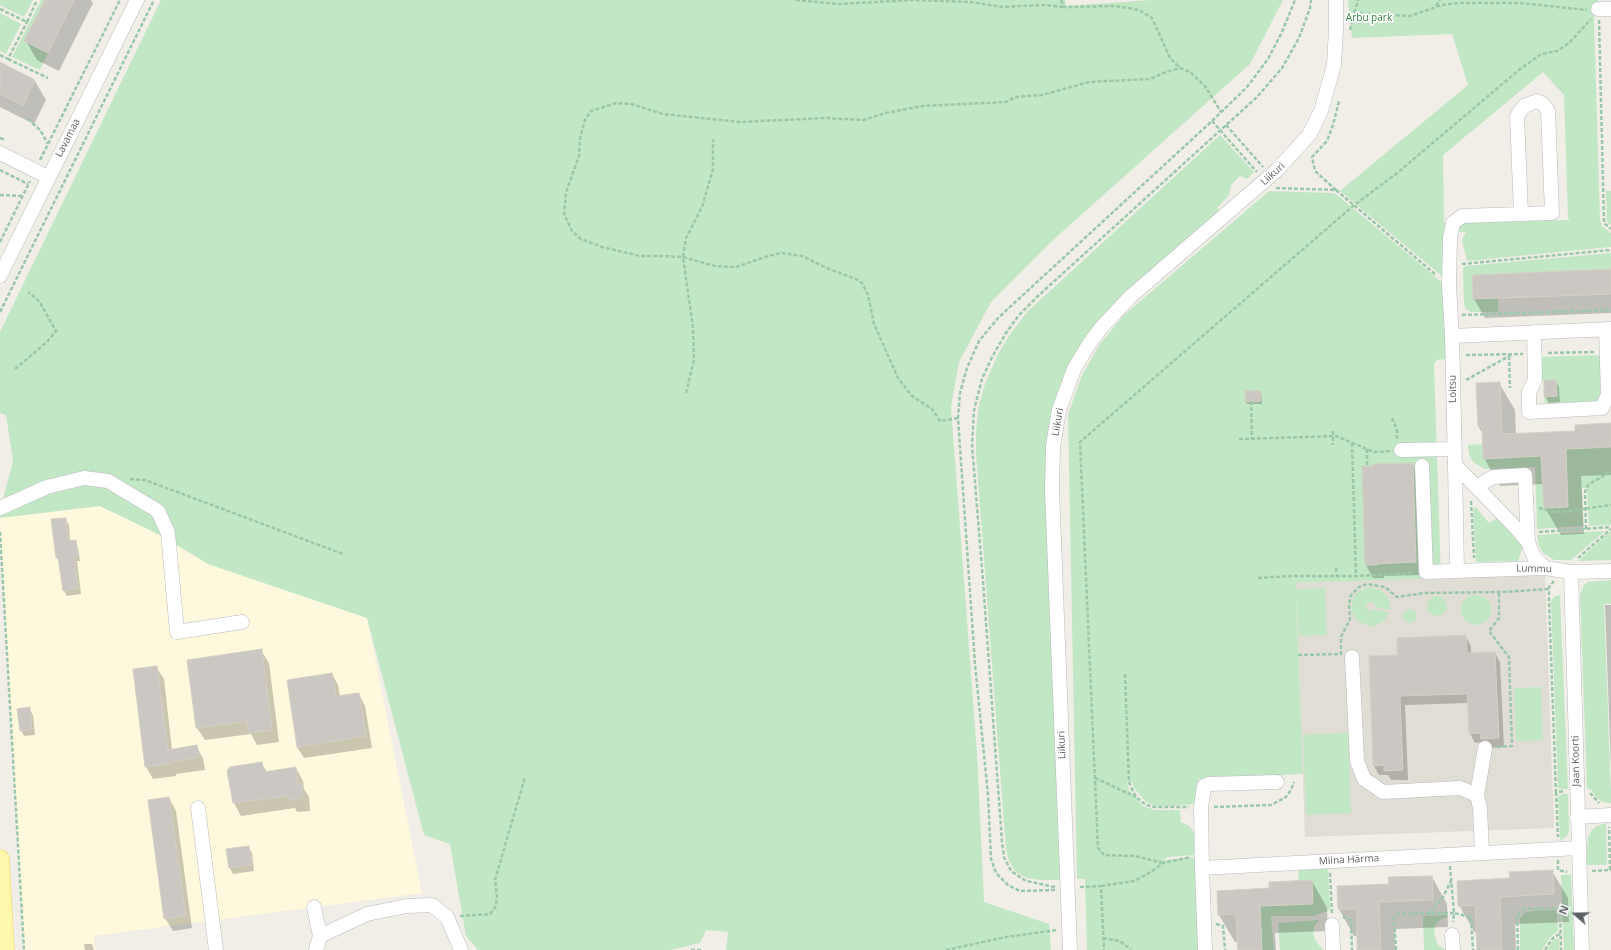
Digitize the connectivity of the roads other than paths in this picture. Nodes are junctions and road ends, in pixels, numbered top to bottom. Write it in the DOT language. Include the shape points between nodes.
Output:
graph roads {
  1 [pos="138,0"];
  2 [pos="1336,0"];
  3 [pos="0,153"];
  4 [pos="48,177"];
  5 [pos="1521,214"];
  6 [pos="0,276"];
  7 [pos="1608,329"];
  8 [pos="1534,332"];
  9 [pos="1452,336"];
  10 [pos="1455,449"];
  11 [pos="1399,450"];
  12 [pos="1455,465"];
  13 [pos="1422,466"];
  14 [pos="1473,484"];
  15 [pos="0,508"];
  16 [pos="1532,537"];
  17 [pos="1573,567"];
  18 [pos="1545,568"];
  19 [pos="1457,571"];
  20 [pos="1611,571"];
  21 [pos="242,622"];
  22 [pos="1352,657"];
  23 [pos="1485,748"];
  24 [pos="1277,782"];
  25 [pos="1477,794"];
  26 [pos="198,808"];
  27 [pos="1611,815"];
  28 [pos="1577,817"];
  29 [pos="1578,848"];
  30 [pos="1482,853"];
  31 [pos="0,859"];
  32 [pos="1201,862"];
  33 [pos="314,908"];
  34 [pos="1332,925"];
  35 [pos="1452,935"];
  36 [pos="320,936"];
  37 [pos="5,950"];
  38 [pos="216,950"];
  39 [pos="316,950"];
  40 [pos="461,950"];
  41 [pos="1070,950"];
  42 [pos="1205,950"];
  43 [pos="1334,950"];
  44 [pos="1453,950"];
  45 [pos="1582,950"];
  1 -- 4 [label="street, Lavamaa"];
  2 -- 41 [label="street, Liikuri" via="1334,65 1321,111 1309,135 1268,178 1130,297 1101,328 1074,368 1059,410 1053,446 1052,489 1062,888 1070,928"];
  3 -- 4 [label="street"];
  4 -- 6 [label="street, Lavamaa"];
  5 -- 5 [label="street, Loitsu" via="1552,213 1548,111 1543,104 1536,101 1524,106 1517,116"];
  5 -- 9 [label="street, Loitsu" via="1462,216 1453,223 1450,238 1449,286"];
  7 -- 8 [label="street"];
  7 -- 8 [label="street" via="1608,395 1602,408 1529,412 1529,392 1535,380"];
  8 -- 9 [label="street"];
  9 -- 10 [label="street, Loitsu"];
  10 -- 11 [label="street"];
  10 -- 12 [label="street, Loitsu"];
  12 -- 14 [label="street"];
  12 -- 19 [label="street, Loitsu"];
  13 -- 19 [label="street, Lummu" via="1426,572"];
  14 -- 16 [label="street" via="1518,530"];
  14 -- 16 [label="street" via="1493,477 1525,475"];
  15 -- 21 [label="street" via="54,486 84,478 108,481 158,511 168,532 177,632"];
  16 -- 18 [label="street" via="1534,557"];
  17 -- 18 [label="street, Lummu"];
  17 -- 20 [label="street, Lummu"];
  17 -- 28 [label="street, Jaan Koorti"];
  18 -- 19 [label="street, Lummu"];
  22 -- 25 [label="street" via="1357,761 1364,779 1382,792 1460,788"];
  23 -- 25 [label="street"];
  24 -- 32 [label="street" via="1204,786 1201,807"];
  25 -- 30 [label="street"];
  26 -- 38 [label="street"];
  27 -- 28 [label="street"];
  28 -- 29 [label="street, Jaan Koorti"];
  29 -- 30 [label="street, Miina Härma"];
  29 -- 45 [label="street, Jaan Koorti"];
  30 -- 32 [label="street, Miina Härma"];
  31 -- 37 [label="main road"];
  32 -- 42 [label="street"];
  33 -- 36 [label="street"];
  34 -- 43 [label="street"];
  35 -- 44 [label="street"];
  36 -- 39 [label="street"];
  36 -- 40 [label="street" via="368,914 407,906 432,905 448,917"];
}
